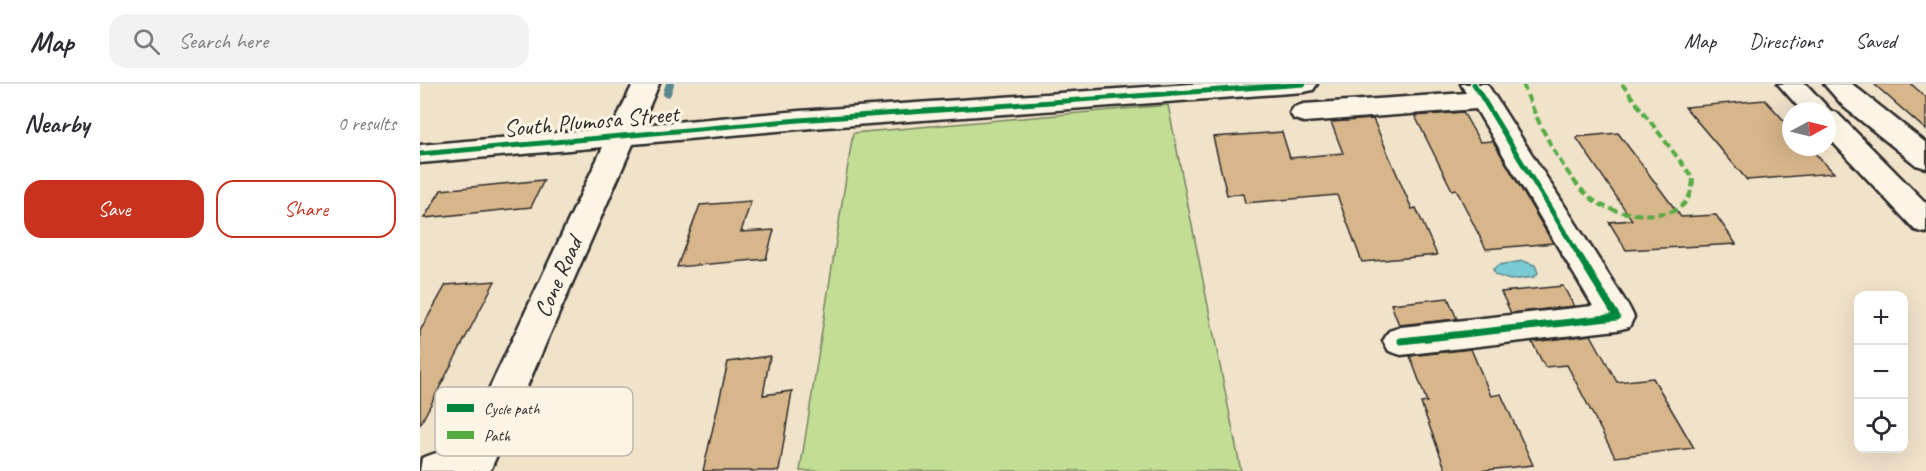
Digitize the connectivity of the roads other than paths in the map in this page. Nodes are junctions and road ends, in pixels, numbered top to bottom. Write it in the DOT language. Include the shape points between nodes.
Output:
graph roads {
  1 [pos="646,84"];
  2 [pos="1304,84"];
  3 [pos="1791,84"];
  4 [pos="1837,84"];
  5 [pos="1479,92"];
  6 [pos="1809,102"];
  7 [pos="1304,113"];
  8 [pos="1836,128"];
  9 [pos="621,137"];
  10 [pos="420,154"];
  11 [pos="1926,158"];
  12 [pos="1926,222"];
  13 [pos="1401,341"];
  14 [pos="499,387"];
  15 [pos="466,456"];
  16 [pos="459,470"];
  1 -- 9 [label="street, Cone Road"];
  2 -- 9 [label="street, South Plumosa Street" via="799,120"];
  3 -- 6 [label="street"];
  4 -- 11 [label="street"];
  5 -- 7 [label="street"];
  5 -- 13 [label="street" via="1617,317"];
  8 -- 12 [label="street"];
  9 -- 10 [label="street, South Plumosa Street"];
  9 -- 14 [label="street, Cone Road"];
  15 -- 16 [label="street, Cone Road"];
}
